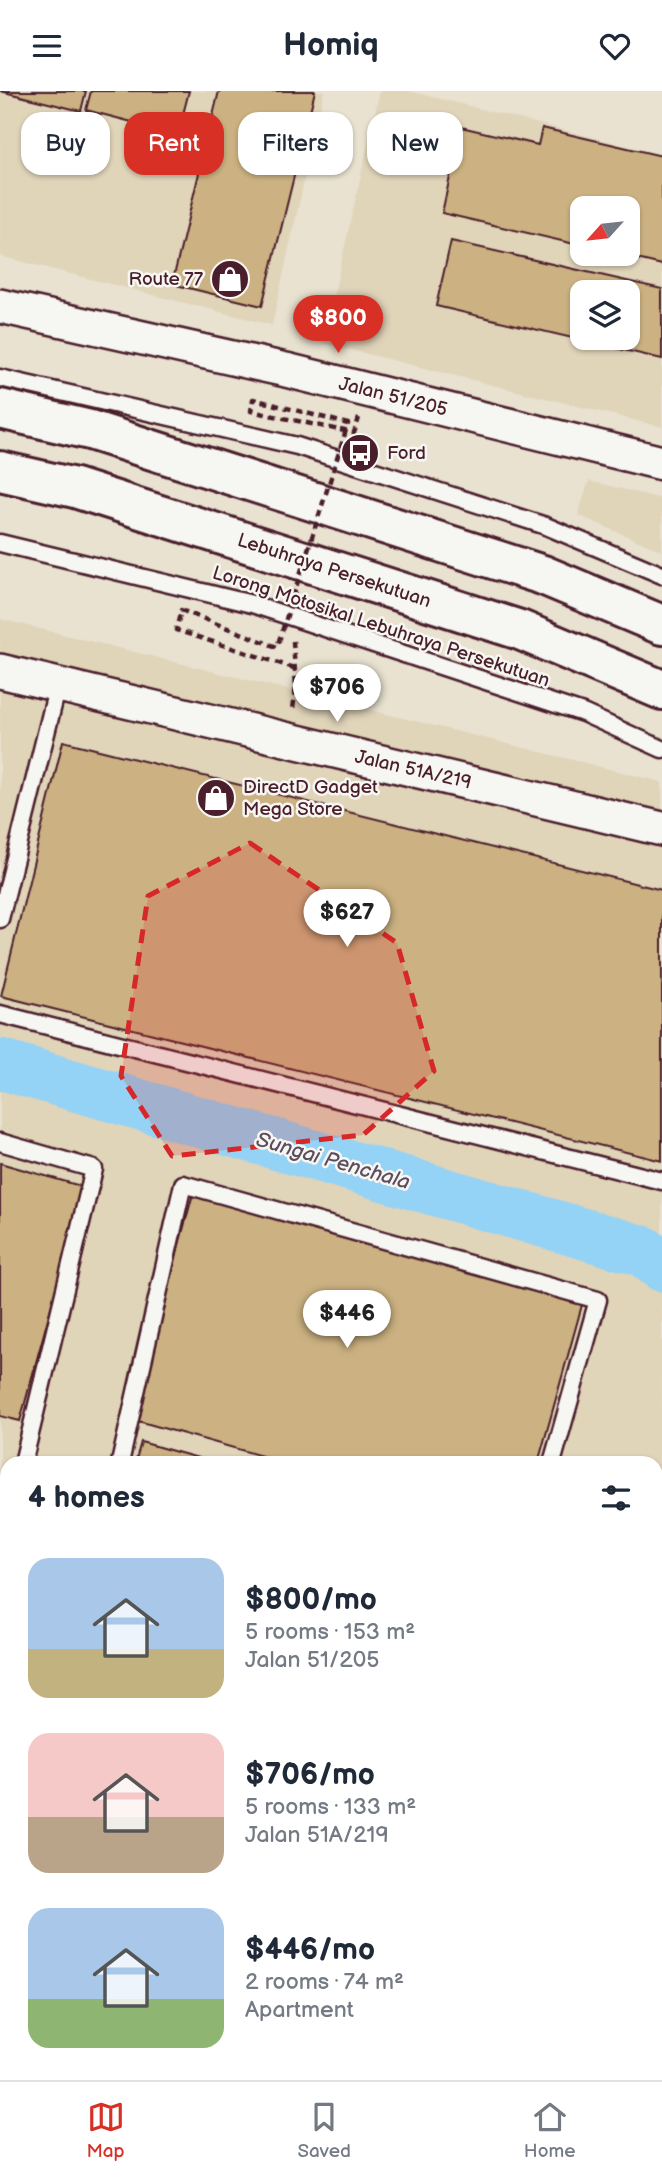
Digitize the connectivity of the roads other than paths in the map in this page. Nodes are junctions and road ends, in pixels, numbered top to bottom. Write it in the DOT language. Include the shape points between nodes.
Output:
graph roads {
  1 [pos="0,306"];
  2 [pos="0,378"];
  3 [pos="0,409"];
  4 [pos="662,463"];
  5 [pos="0,471"];
  6 [pos="0,543"];
  7 [pos="662,575"];
  8 [pos="662,625"];
  9 [pos="0,671"];
  10 [pos="58,685"];
  11 [pos="662,690"];
  12 [pos="662,749"];
  13 [pos="662,829"];
  14 [pos="0,919"];
  15 [pos="0,1014"];
  16 [pos="0,1142"];
  17 [pos="662,1181"];
  18 [pos="25,1456"];
  19 [pos="122,1456"];
  20 [pos="554,1456"];
  1 -- 4 [label="street, Jalan 51/205" via="286,370"];
  2 -- 7 [label="lane" via="297,446 545,526"];
  3 -- 8 [label="main road" via="90,430 543,575"];
  5 -- 11 [label="main road, Lebuhraya Persekutuan" via="88,492 520,630"];
  6 -- 12 [label="lane, Lorong Motosikal Lebuhraya Persekutuan" via="252,604 583,713"];
  9 -- 10 [label="street, Jalan 51A/219"];
  10 -- 13 [label="street, Jalan 51A/219"];
  10 -- 14 [label="lane"];
  15 -- 17 [label="lane"];
  16 -- 18 [label="lane" via="94,1169"];
  19 -- 20 [label="lane" via="183,1184 598,1300"];
}
